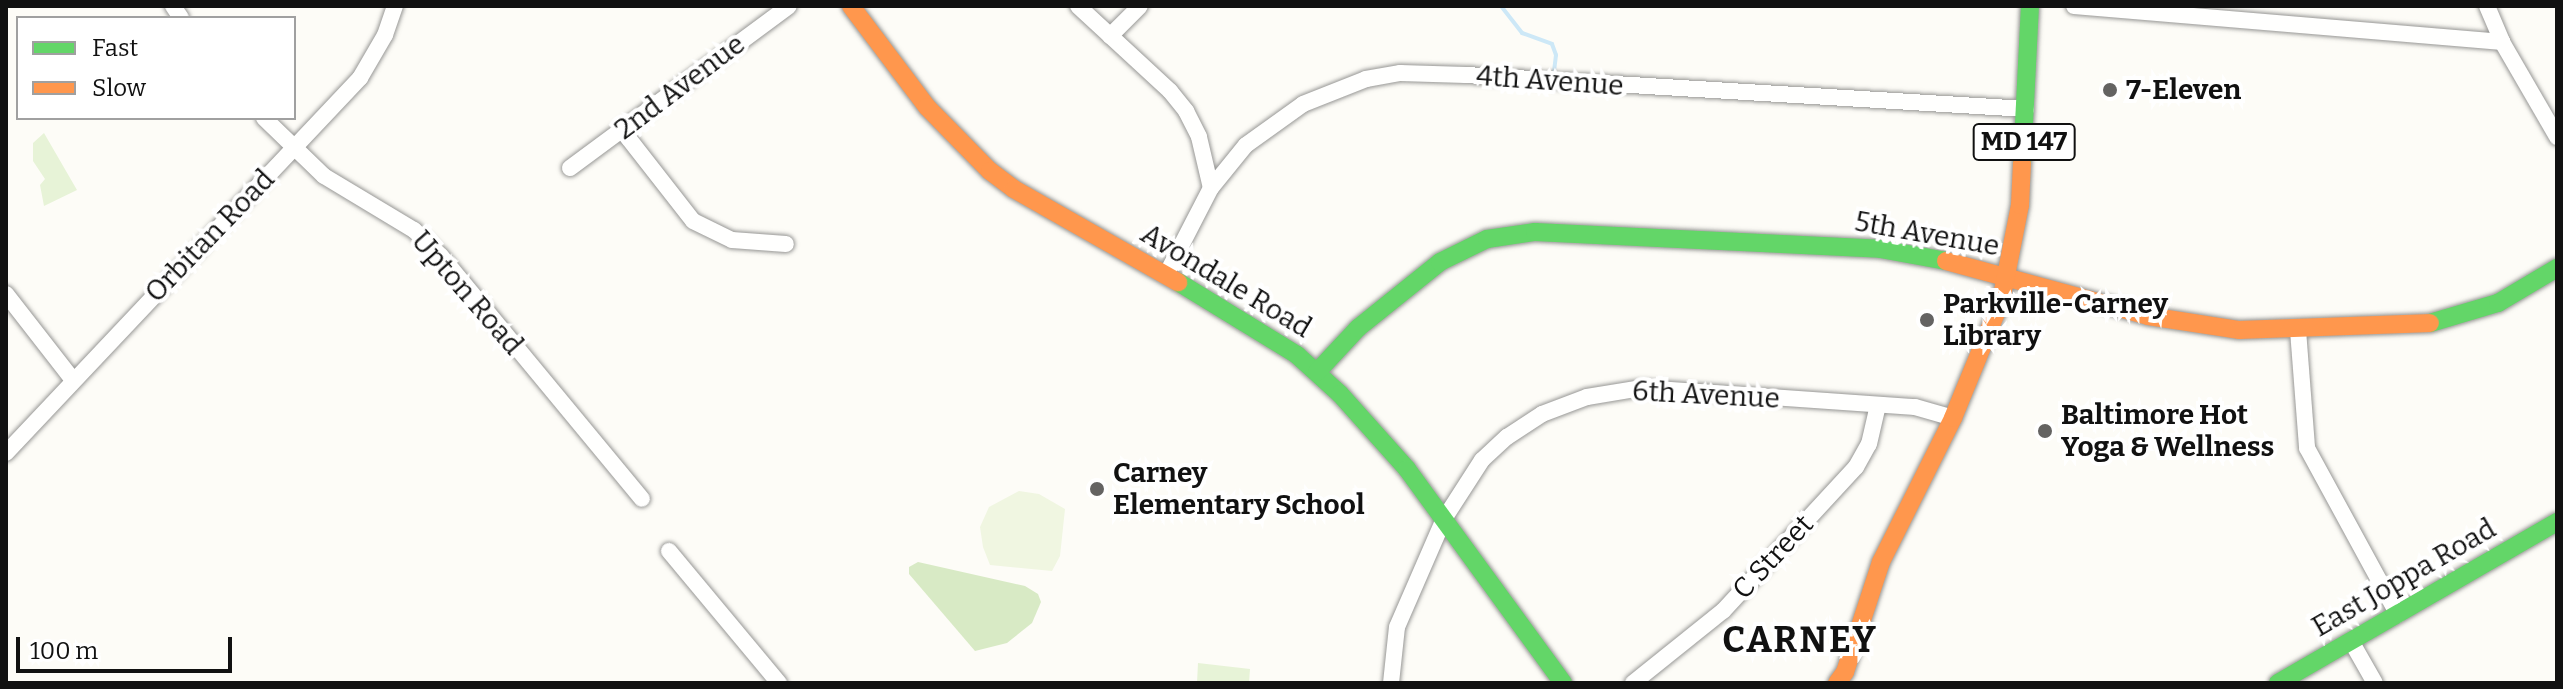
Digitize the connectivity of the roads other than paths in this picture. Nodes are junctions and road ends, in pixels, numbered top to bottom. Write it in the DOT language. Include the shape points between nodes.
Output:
graph roads {
  1 [pos="395,6"];
  2 [pos="789,6"];
  3 [pos="851,6"];
  4 [pos="1078,6"];
  5 [pos="1140,6"];
  6 [pos="2030,6"];
  7 [pos="2074,6"];
  8 [pos="2487,6"];
  9 [pos="1110,36"];
  10 [pos="2502,42"];
  11 [pos="2026,109"];
  12 [pos="266,120"];
  13 [pos="622,130"];
  14 [pos="2557,137"];
  15 [pos="294,148"];
  16 [pos="570,168"];
  17 [pos="1211,188"];
  18 [pos="786,244"];
  19 [pos="2557,268"];
  20 [pos="1166,275"];
  21 [pos="2007,277"];
  22 [pos="6,294"];
  23 [pos="2298,330"];
  24 [pos="1317,372"];
  25 [pos="73,380"];
  26 [pos="1878,405"];
  27 [pos="1953,418"];
  28 [pos="6,453"];
  29 [pos="642,499"];
  30 [pos="1444,519"];
  31 [pos="2557,522"];
  32 [pos="669,551"];
  33 [pos="2398,615"];
  34 [pos="2351,641"];
  35 [pos="1844,680"];
  36 [pos="779,683"];
  37 [pos="1391,683"];
  38 [pos="1563,683"];
  39 [pos="1633,683"];
  40 [pos="2278,683"];
  41 [pos="2375,683"];
  1 -- 15 [label="street, Orbitan Road" via="360,78"];
  2 -- 13 [label="street, 2nd Avenue"];
  3 -- 20 [label="street, Avondale Road" via="937,119 990,171"];
  4 -- 9 [label="street"];
  5 -- 9 [label="street"];
  6 -- 11 [label="street, MD 147"];
  7 -- 10 [label="street"];
  8 -- 10 [label="street"];
  9 -- 17 [label="street" via="1170,91 1190,117"];
  10 -- 14 [label="street"];
  11 -- 17 [label="street, 4th Avenue" via="1400,73 1334,89 1284,116 1246,145"];
  11 -- 21 [label="street, MD 147" via="2020,205"];
  12 -- 15 [label="street, Upton Road"];
  13 -- 16 [label="street, 2nd Avenue"];
  13 -- 18 [label="street" via="693,221 732,240"];
  15 -- 25 [label="street, Orbitan Road"];
  15 -- 29 [label="street, Upton Road" via="324,176 395,218 433,248"];
  17 -- 20 [label="street, 4th Avenue"];
  19 -- 23 [label="street, 5th Avenue" via="2498,303 2456,318"];
  20 -- 24 [label="street, Avondale Road" via="1248,322"];
  21 -- 23 [label="street, 5th Avenue" via="2148,316 2240,330"];
  21 -- 24 [label="street, 5th Avenue" via="1880,249 1514,234 1487,239 1440,262 1367,319"];
  21 -- 27 [label="street, MD 147" via="1992,328"];
  22 -- 25 [label="street"];
  23 -- 33 [label="street" via="2307,448"];
  24 -- 30 [label="street, Avondale Road" via="1387,444"];
  25 -- 28 [label="street, Orbitan Road"];
  26 -- 27 [label="street, 6th Avenue"];
  26 -- 30 [label="street, 6th Avenue" via="1642,388 1587,397 1542,414 1495,446 1467,479"];
  26 -- 39 [label="street, C Street" via="1869,444 1856,467 1744,589"];
  27 -- 35 [label="street, MD 147" via="1881,562"];
  30 -- 37 [label="street, 6th Avenue" via="1397,627"];
  30 -- 38 [label="street, Avondale Road"];
  31 -- 33 [label="street, East Joppa Road"];
  32 -- 36 [label="street"];
  33 -- 34 [label="street, East Joppa Road"];
  34 -- 40 [label="street, East Joppa Road"];
  34 -- 41 [label="street"];
}
